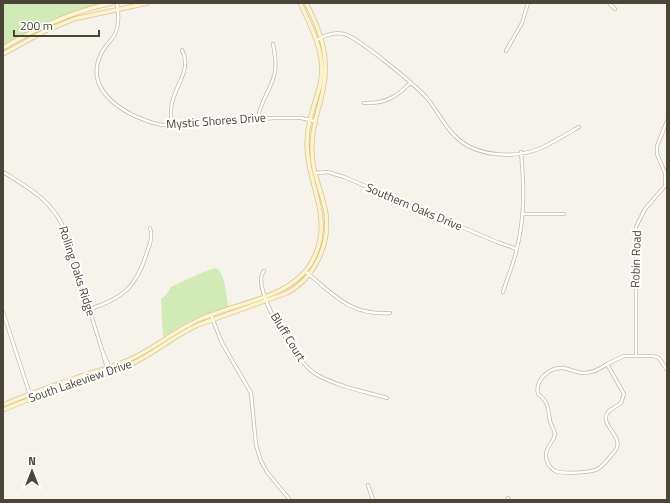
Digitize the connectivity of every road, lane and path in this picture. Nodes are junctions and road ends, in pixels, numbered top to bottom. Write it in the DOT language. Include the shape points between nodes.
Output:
graph roads {
  1 [pos="113,3"];
  2 [pos="117,3"];
  3 [pos="148,3"];
  4 [pos="300,3"];
  5 [pos="306,3"];
  6 [pos="528,3"];
  7 [pos="610,3"];
  8 [pos="118,9"];
  9 [pos="615,9"];
  10 [pos="322,37"];
  11 [pos="317,40"];
  12 [pos="273,44"];
  13 [pos="3,48"];
  14 [pos="182,50"];
  15 [pos="506,51"];
  16 [pos="3,54"];
  17 [pos="410,83"];
  18 [pos="364,103"];
  19 [pos="258,118"];
  20 [pos="309,120"];
  21 [pos="314,121"];
  22 [pos="667,121"];
  23 [pos="172,125"];
  24 [pos="579,127"];
  25 [pos="521,152"];
  26 [pos="3,172"];
  27 [pos="315,173"];
  28 [pos="310,175"];
  29 [pos="523,214"];
  30 [pos="564,214"];
  31 [pos="150,228"];
  32 [pos="517,248"];
  33 [pos="264,271"];
  34 [pos="305,271"];
  35 [pos="310,275"];
  36 [pos="503,292"];
  37 [pos="264,296"];
  38 [pos="266,301"];
  39 [pos="90,309"];
  40 [pos="3,312"];
  41 [pos="390,313"];
  42 [pos="212,317"];
  43 [pos="636,355"];
  44 [pos="607,364"];
  45 [pos="109,370"];
  46 [pos="667,370"];
  47 [pos="30,396"];
  48 [pos="387,398"];
  49 [pos="3,405"];
  50 [pos="3,410"];
  51 [pos="368,485"];
  52 [pos="290,500"];
  53 [pos="373,500"];
  1 -- 13 [label="street" via="71,13 43,25"];
  2 -- 8 [label="street, Mystic Shores Drive"];
  3 -- 8 [label="street"];
  4 -- 11 [label="street, South Lakeview Drive"];
  5 -- 10 [label="street, South Lakeview Drive"];
  6 -- 15 [label="street" via="522,24"];
  7 -- 9 [label="street"];
  8 -- 16 [label="street" via="58,25"];
  8 -- 23 [label="street, Mystic Shores Drive" via="117,30 101,54 99,63 98,77 102,89 115,105 135,116 154,124"];
  10 -- 11 [label="street"];
  10 -- 17 [label="street" via="342,34 354,38"];
  10 -- 21 [label="street, South Lakeview Drive" via="325,46 326,74"];
  11 -- 20 [label="street, South Lakeview Drive" via="321,76"];
  12 -- 19 [label="street" via="274,76 259,109"];
  14 -- 23 [label="street" via="185,56 184,73 172,104"];
  17 -- 18 [label="street" via="398,94 383,102"];
  17 -- 25 [label="street" via="427,97 451,132 465,144 494,154"];
  19 -- 20 [label="street, Mystic Shores Drive"];
  19 -- 23 [label="street, Mystic Shores Drive"];
  20 -- 21 [label="street, Mystic Shores Drive"];
  20 -- 28 [label="street, South Lakeview Drive" via="307,150"];
  21 -- 27 [label="street, South Lakeview Drive" via="311,148"];
  22 -- 43 [label="street, Robin Road" via="657,146 657,154 665,173 664,186 645,209 636,227"];
  24 -- 25 [label="street" via="541,148"];
  25 -- 29 [label="street"];
  26 -- 39 [label="street, Rolling Oaks Ridge" via="44,199 58,214"];
  27 -- 28 [label="street, Southern Oaks Drive"];
  27 -- 32 [label="street, Southern Oaks Drive" via="328,172 344,176 490,239"];
  27 -- 35 [label="street, South Lakeview Drive" via="325,209 326,229 320,257"];
  28 -- 34 [label="street, South Lakeview Drive" via="320,203 322,223 316,254"];
  29 -- 30 [label="street"];
  29 -- 32 [label="street"];
  31 -- 39 [label="street" via="150,242 136,280 113,300"];
  32 -- 36 [label="street"];
  33 -- 37 [label="street, Bluff Court" via="260,280"];
  34 -- 35 [label="street"];
  34 -- 37 [label="street, South Lakeview Drive" via="284,289"];
  35 -- 38 [label="street, South Lakeview Drive" via="294,290"];
  35 -- 41 [label="street" via="348,306 371,313"];
  37 -- 38 [label="street, Bluff Court"];
  37 -- 42 [label="street, South Lakeview Drive"];
  38 -- 42 [label="street, South Lakeview Drive"];
  38 -- 48 [label="street, Bluff Court" via="295,352 311,371 329,380"];
  39 -- 45 [label="street, Rolling Oaks Ridge"];
  40 -- 47 [label="street"];
  42 -- 45 [label="street, South Lakeview Drive" via="179,329 162,343"];
  42 -- 52 [label="street" via="220,338 251,393 256,445 261,461"];
  43 -- 44 [label="street" via="619,357"];
  43 -- 46 [label="street" via="659,358"];
  44 -- 44 [label="street" via="624,394 621,403 606,416 617,438 616,450 593,471 557,472 551,468 546,456 546,450 555,434 550,422 549,408 538,394 540,381 543,375 556,369 595,372"];
  45 -- 47 [label="street, South Lakeview Drive"];
  47 -- 49 [label="street, South Lakeview Drive"];
  47 -- 50 [label="street, South Lakeview Drive"];
  51 -- 53 [label="street"];
}
